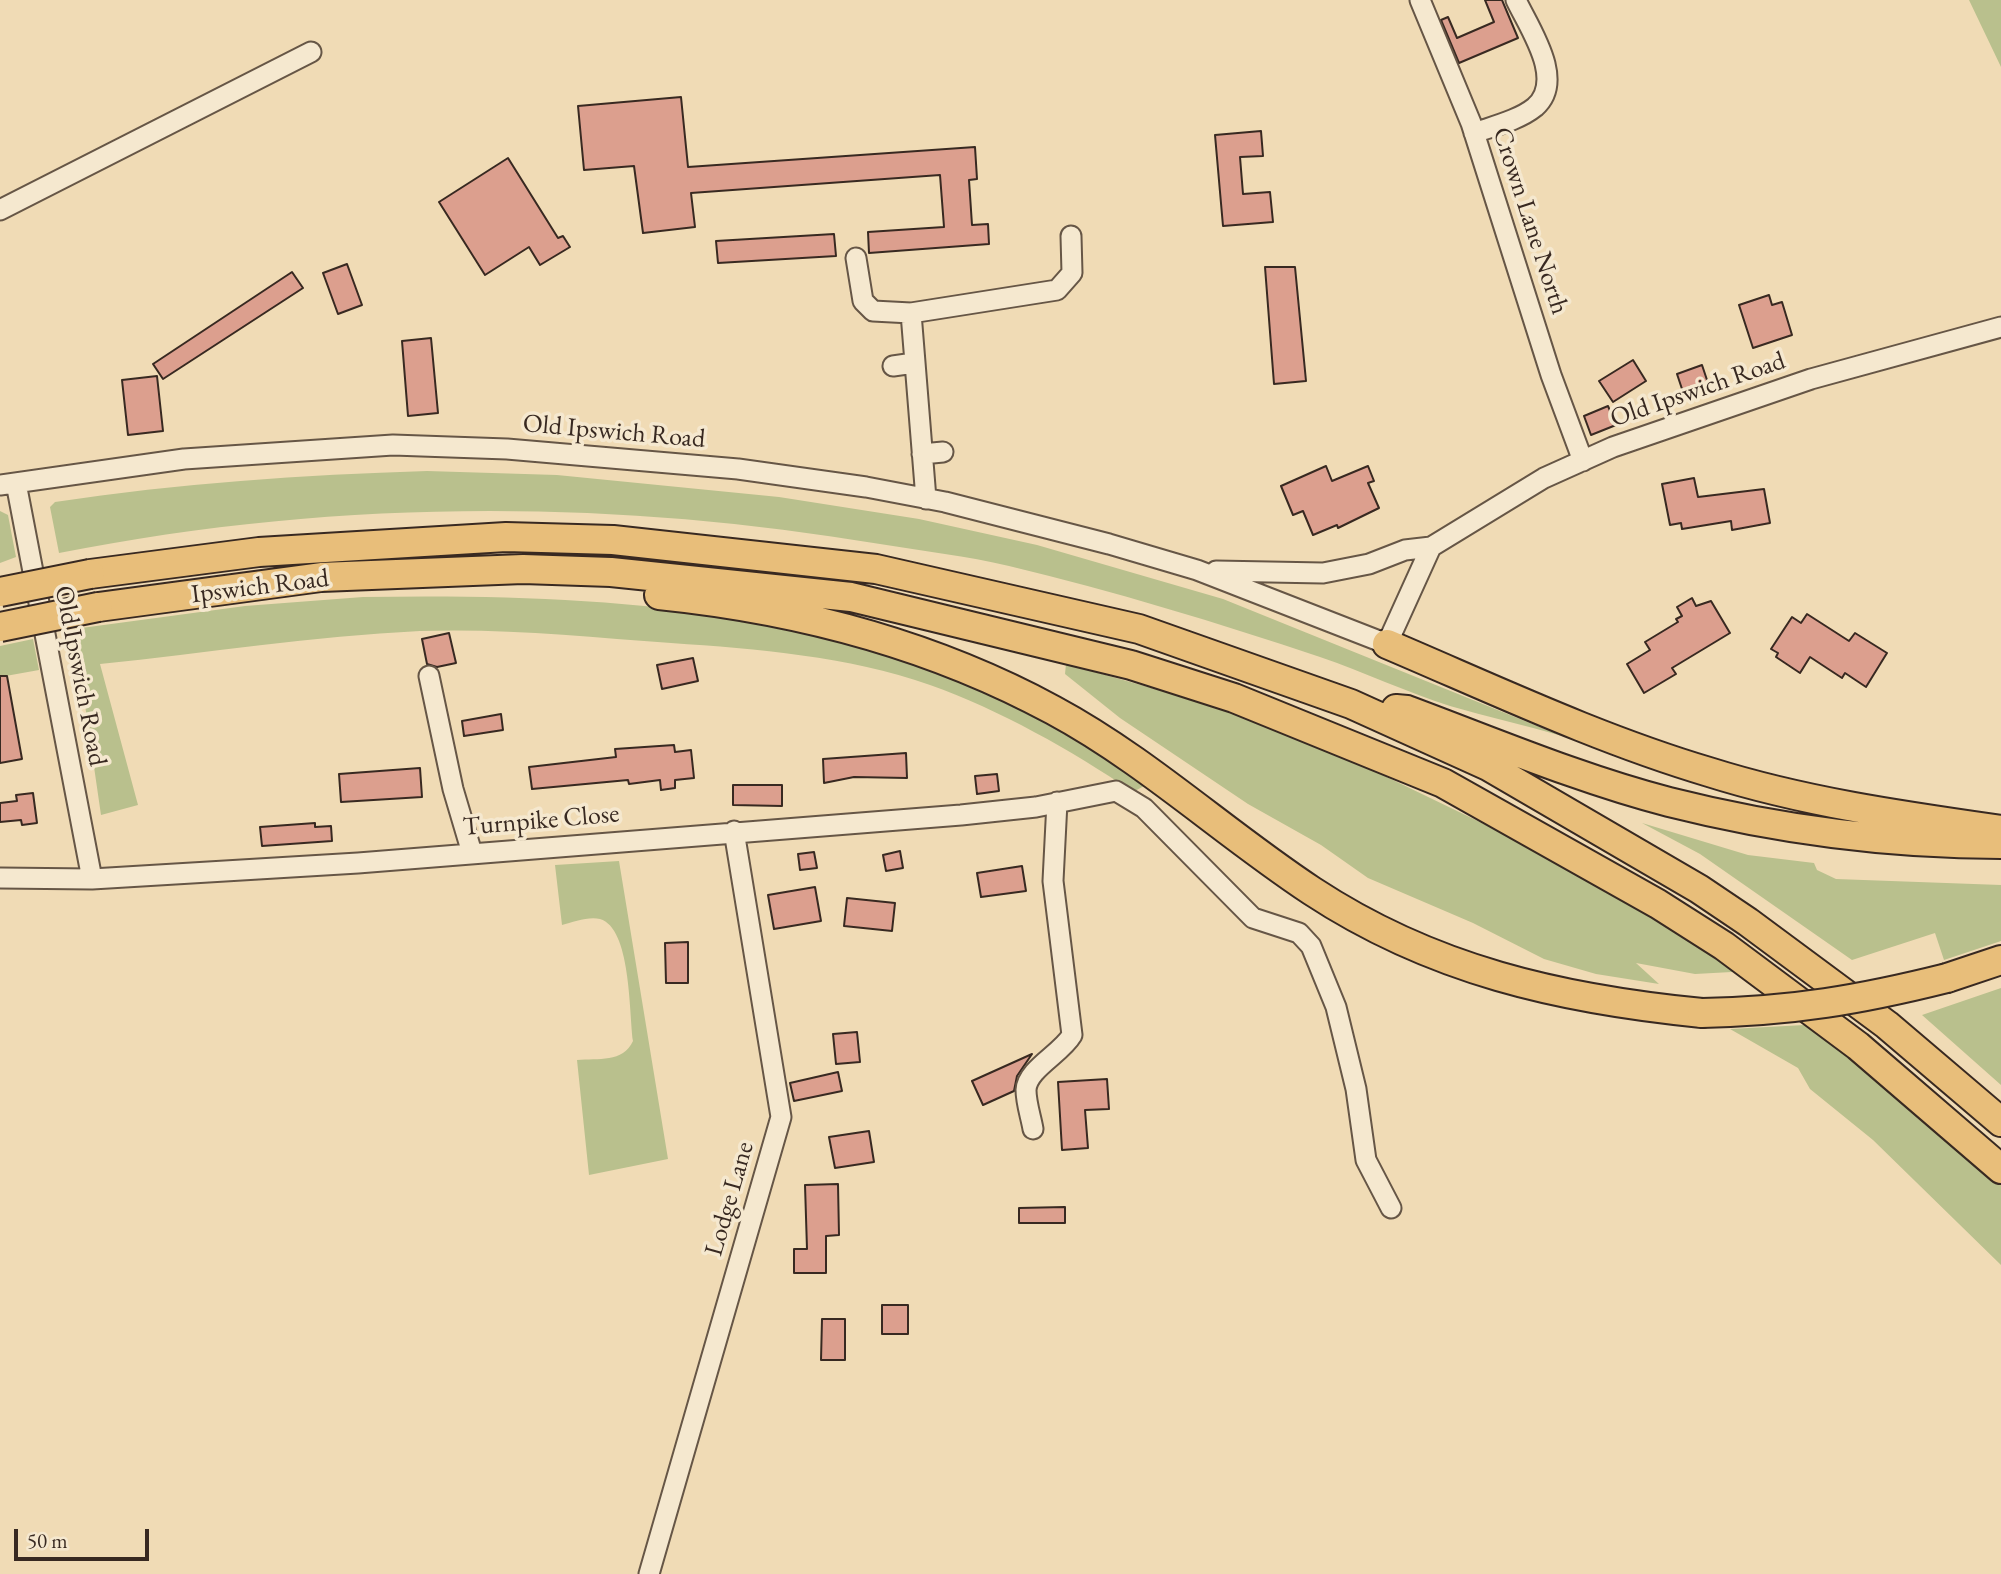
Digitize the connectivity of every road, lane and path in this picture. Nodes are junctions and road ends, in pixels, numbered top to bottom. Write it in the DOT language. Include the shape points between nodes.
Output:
graph roads {
  1 [pos="1420,0"];
  2 [pos="1516,0"];
  3 [pos="311,52"];
  4 [pos="1474,133"];
  5 [pos="0,209"];
  6 [pos="1071,236"];
  7 [pos="856,258"];
  8 [pos="911,313"];
  9 [pos="2001,327"];
  10 [pos="914,363"];
  11 [pos="893,366"];
  12 [pos="943,452"];
  13 [pos="922,454"];
  14 [pos="1583,461"];
  15 [pos="8,484"];
  16 [pos="926,499"];
  17 [pos="1431,547"];
  18 [pos="523,569"];
  19 [pos="1198,570"];
  20 [pos="0,592"];
  21 [pos="0,627"];
  22 [pos="1387,644"];
  23 [pos="429,676"];
  24 [pos="1352,704"];
  25 [pos="1057,802"];
  26 [pos="2001,830"];
  27 [pos="734,831"];
  28 [pos="2001,844"];
  29 [pos="472,853"];
  30 [pos="0,878"];
  31 [pos="92,879"];
  32 [pos="2001,960"];
  33 [pos="2001,1122"];
  34 [pos="1032,1129"];
  35 [pos="2001,1169"];
  36 [pos="1391,1208"];
  37 [pos="649,1574"];
  1 -- 4 [label="street, Crown Lane North"];
  2 -- 4 [label="street" via="1544,60 1548,81 1534,107"];
  3 -- 5 [label="street"];
  4 -- 14 [label="street, Crown Lane North"];
  6 -- 8 [label="street" via="1072,273 1058,290"];
  7 -- 8 [label="street" via="863,301 873,311"];
  8 -- 10 [label="street"];
  9 -- 14 [label="street, Old Ipswich Road" via="1811,379"];
  10 -- 11 [label="street"];
  10 -- 13 [label="street"];
  12 -- 13 [label="street"];
  13 -- 16 [label="street"];
  14 -- 17 [label="street, Old Ipswich Road" via="1533,485"];
  15 -- 16 [label="street, Old Ipswich Road" via="184,459 393,445 643,459"];
  15 -- 31 [label="street, Old Ipswich Road"];
  16 -- 19 [label="street, Old Ipswich Road" via="1029,522"];
  17 -- 19 [label="street, Old Ipswich Road" via="1405,550 1340,571"];
  17 -- 22 [label="street"];
  18 -- 21 [label="highway, Ipswich Road, bridge" via="321,577 98,607"];
  18 -- 32 [label="highway, bridge" via="580,587 782,614 936,656 1055,712 1157,778 1314,892 1424,950 1549,992 1702,1013 1833,1004 1947,978"];
  18 -- 35 [label="highway, Ipswich Road" via="611,572 851,597 1132,665 1247,703 1443,783 1658,904 1724,946 1848,1038"];
  19 -- 22 [label="street, Old Ipswich Road"];
  20 -- 24 [label="highway, Ipswich Road, bridge" via="90,574 259,552 506,537 613,540 876,569 1139,629"];
  22 -- 26 [label="highway" via="1625,744 1710,773 1855,809"];
  23 -- 29 [label="street"];
  24 -- 28 [label="highway" via="1407,710 1668,802 1803,830"];
  24 -- 33 [label="highway" via="1488,766 1699,889 1843,991"];
  25 -- 27 [label="street, Turnpike Close" via="961,815"];
  25 -- 34 [label="street" via="1053,881 1072,1035 1056,1056 1039,1066 1026,1088"];
  25 -- 36 [label="street, Turnpike Close" via="1116,791 1126,795 1253,918 1299,933 1311,946 1339,1019 1356,1089 1366,1160"];
  27 -- 29 [label="street, Turnpike Close"];
  27 -- 37 [label="street, Lodge Lane" via="782,1117"];
  29 -- 31 [label="street, Turnpike Close"];
  30 -- 31 [label="street, Turnpike Close"];
}
